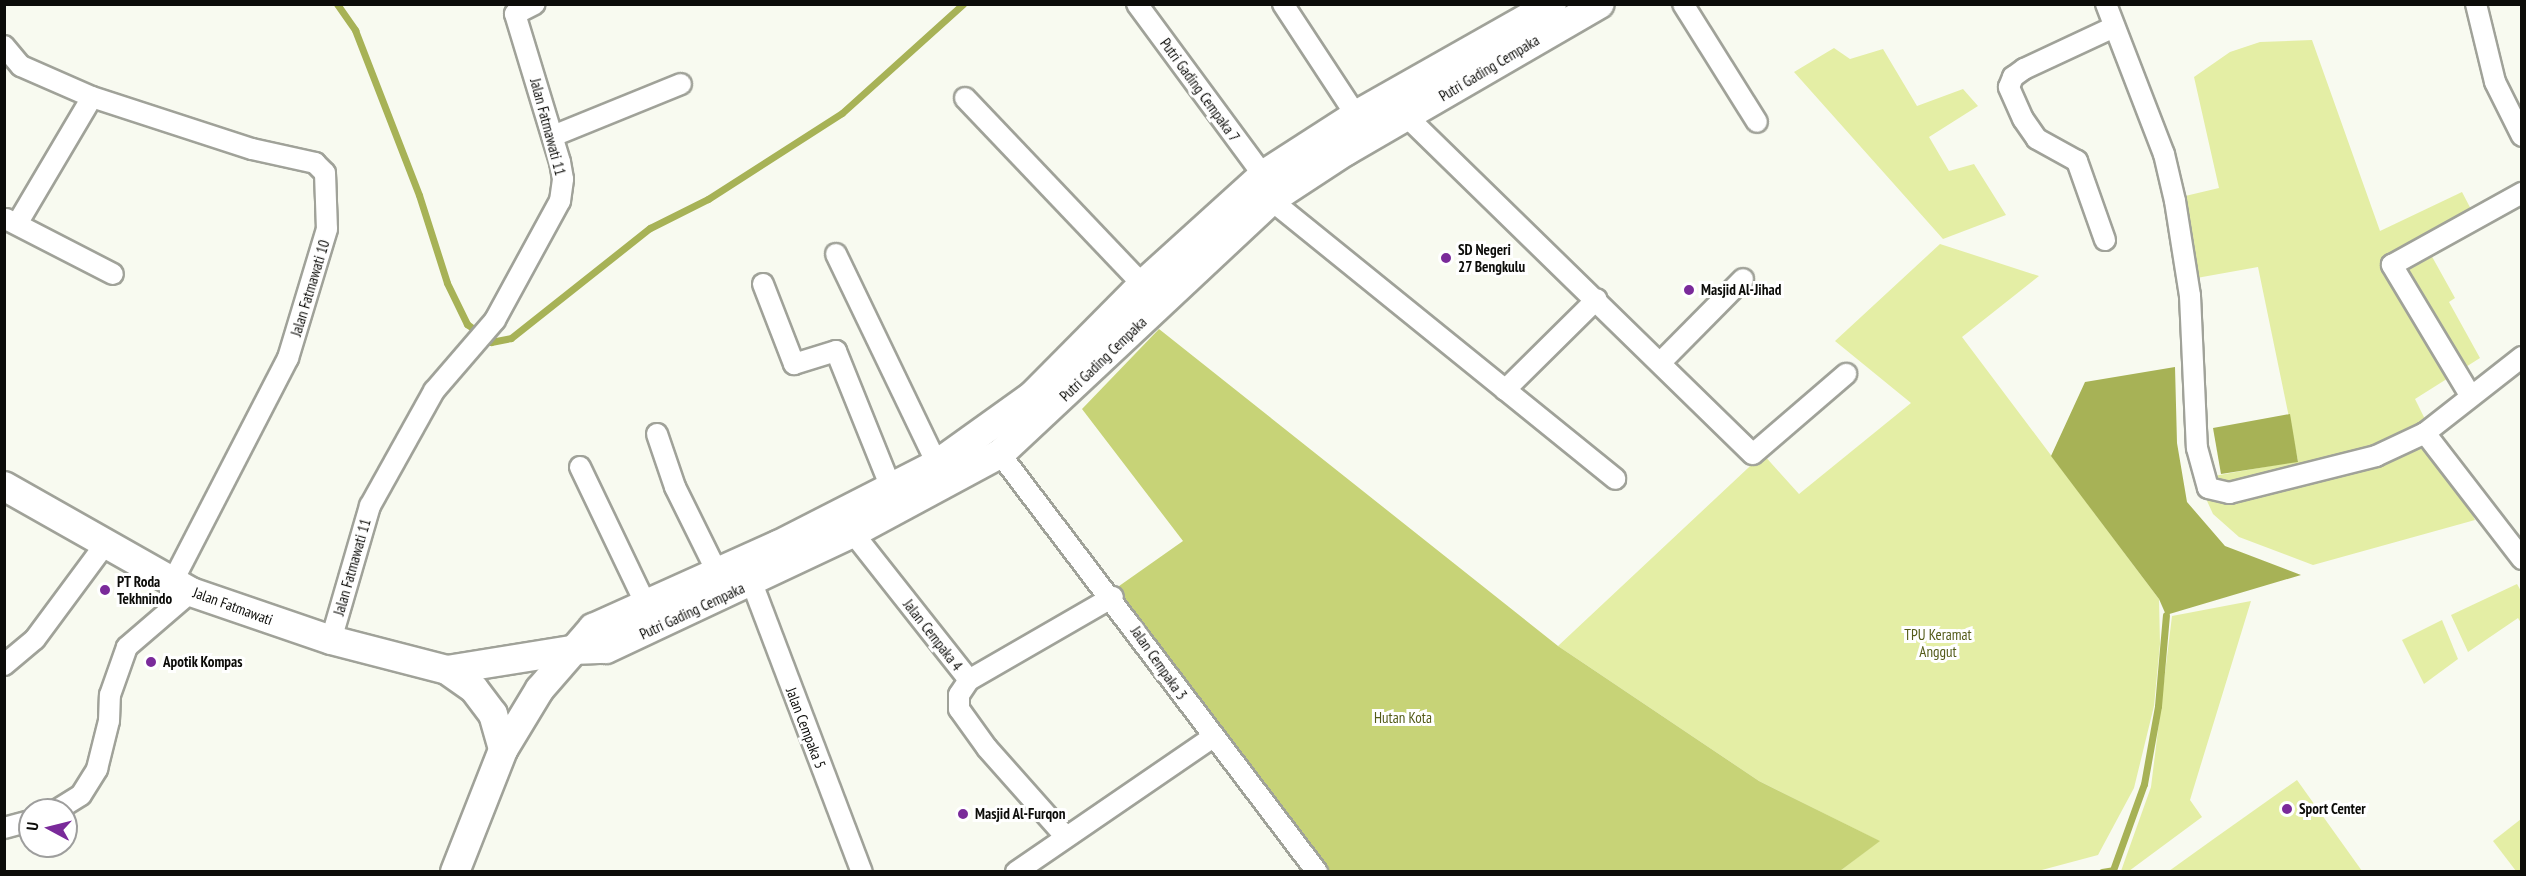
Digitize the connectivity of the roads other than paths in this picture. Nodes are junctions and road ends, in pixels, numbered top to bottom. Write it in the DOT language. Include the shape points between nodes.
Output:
graph roads {
  1 [pos="535,4"];
  2 [pos="1137,4"];
  3 [pos="1283,4"];
  4 [pos="1600,4"];
  5 [pos="1683,4"];
  6 [pos="2106,4"];
  7 [pos="2476,4"];
  8 [pos="1542,7"];
  9 [pos="515,9"];
  10 [pos="2114,27"];
  11 [pos="4,46"];
  12 [pos="681,84"];
  13 [pos="92,97"];
  14 [pos="965,98"];
  15 [pos="1398,107"];
  16 [pos="1356,115"];
  17 [pos="1757,123"];
  18 [pos="554,136"];
  19 [pos="2522,136"];
  20 [pos="1267,187"];
  21 [pos="2522,193"];
  22 [pos="10,221"];
  23 [pos="2105,240"];
  24 [pos="836,254"];
  25 [pos="113,274"];
  26 [pos="1743,279"];
  27 [pos="763,284"];
  28 [pos="1152,294"];
  29 [pos="1597,299"];
  30 [pos="2522,357"];
  31 [pos="1660,363"];
  32 [pos="1846,374"];
  33 [pos="1505,390"];
  34 [pos="2470,395"];
  35 [pos="2425,433"];
  36 [pos="657,434"];
  37 [pos="1000,454"];
  38 [pos="937,464"];
  39 [pos="580,467"];
  40 [pos="1615,479"];
  41 [pos="891,489"];
  42 [pos="8,493"];
  43 [pos="849,523"];
  44 [pos="106,543"];
  45 [pos="2522,560"];
  46 [pos="717,572"];
  47 [pos="752,583"];
  48 [pos="182,587"];
  49 [pos="1113,597"];
  50 [pos="648,607"];
  51 [pos="331,640"];
  52 [pos="572,650"];
  53 [pos="4,665"];
  54 [pos="447,670"];
  55 [pos="969,680"];
  56 [pos="1212,738"];
  57 [pos="503,750"];
  58 [pos="76,798"];
  59 [pos="1066,837"];
  60 [pos="455,872"];
  61 [pos="862,872"];
  62 [pos="1016,872"];
  63 [pos="1317,872"];
  1 -- 9 [label="street, Jalan Fatmawati 11"];
  2 -- 20 [label="street, Putri Gading Cempaka 7"];
  3 -- 16 [label="street"];
  4 -- 15 [label="street, Putri Gading Cempaka"];
  5 -- 17 [label="street"];
  6 -- 10 [label="street"];
  7 -- 19 [label="street" via="2495,82"];
  8 -- 15 [label="street, Putri Gading Cempaka"];
  9 -- 18 [label="street, Jalan Fatmawati 11"];
  10 -- 23 [label="street" via="2024,69 2013,77 2009,87 2037,139 2077,161"];
  10 -- 35 [label="street" via="2164,154 2175,201 2190,296 2197,448 2208,488 2229,493 2354,463"];
  11 -- 13 [label="street, Jalan Fatmawati 10" via="21,66"];
  12 -- 18 [label="street"];
  13 -- 22 [label="street"];
  13 -- 48 [label="street, Jalan Fatmawati 10" via="252,149 315,163 325,173 327,229 288,358"];
  14 -- 28 [label="street"];
  15 -- 16 [label="street, Putri Gading Cempaka"];
  15 -- 20 [label="street, Putri Gading Cempaka"];
  15 -- 29 [label="street"];
  16 -- 20 [label="street, Putri Gading Cempaka"];
  18 -- 51 [label="street, Jalan Fatmawati 11" via="563,179 560,201 495,320 416,418 370,506"];
  20 -- 28 [label="street, Putri Gading Cempaka"];
  20 -- 33 [label="street, Putri Gading Cempaka 7"];
  21 -- 34 [label="street" via="2391,265"];
  22 -- 25 [label="street"];
  24 -- 38 [label="street"];
  26 -- 31 [label="street"];
  27 -- 41 [label="street" via="794,364 836,351"];
  28 -- 37 [label="street, Putri Gading Cempaka"];
  28 -- 38 [label="street, Putri Gading Cempaka" via="1032,396"];
  29 -- 31 [label="street"];
  29 -- 33 [label="street"];
  30 -- 34 [label="street"];
  31 -- 32 [label="street" via="1753,454"];
  33 -- 40 [label="street, Putri Gading Cempaka 7"];
  34 -- 35 [label="street"];
  35 -- 45 [label="street"];
  36 -- 46 [label="street" via="675,487"];
  37 -- 43 [label="street, Putri Gading Cempaka"];
  37 -- 49 [label="street, Jalan Cempaka 3"];
  38 -- 41 [label="street, Putri Gading Cempaka"];
  39 -- 50 [label="street"];
  41 -- 43 [label="street, Putri Gading Cempaka"];
  42 -- 44 [label="street, Jalan Fatmawati"];
  43 -- 46 [label="street, Putri Gading Cempaka"];
  43 -- 47 [label="street, Putri Gading Cempaka"];
  43 -- 55 [label="street, Jalan Cempaka 4"];
  44 -- 48 [label="street, Jalan Fatmawati"];
  44 -- 53 [label="street" via="35,639"];
  46 -- 50 [label="street, Putri Gading Cempaka"];
  47 -- 52 [label="street, Putri Gading Cempaka" via="606,649"];
  47 -- 61 [label="street, Jalan Cempaka 5"];
  48 -- 51 [label="street, Jalan Fatmawati"];
  48 -- 58 [label="street" via="127,647 110,694 109,721 97,769"];
  49 -- 55 [label="street, Jalan Cempaka 4"];
  49 -- 56 [label="street, Jalan Cempaka 3"];
  50 -- 52 [label="street, Putri Gading Cempaka" via="594,628"];
  51 -- 54 [label="street, Jalan Fatmawati"];
  52 -- 54 [label="street, Putri Gading Cempaka"];
  52 -- 57 [label="street, Putri Gading Cempaka" via="532,701"];
  54 -- 57 [label="street" via="484,699 499,727"];
  55 -- 59 [label="street" via="959,695 959,709 987,748"];
  56 -- 59 [label="street"];
  56 -- 63 [label="street, Jalan Cempaka 3"];
  57 -- 60 [label="street, Putri Gading Cempaka"];
  59 -- 62 [label="street"];
}
